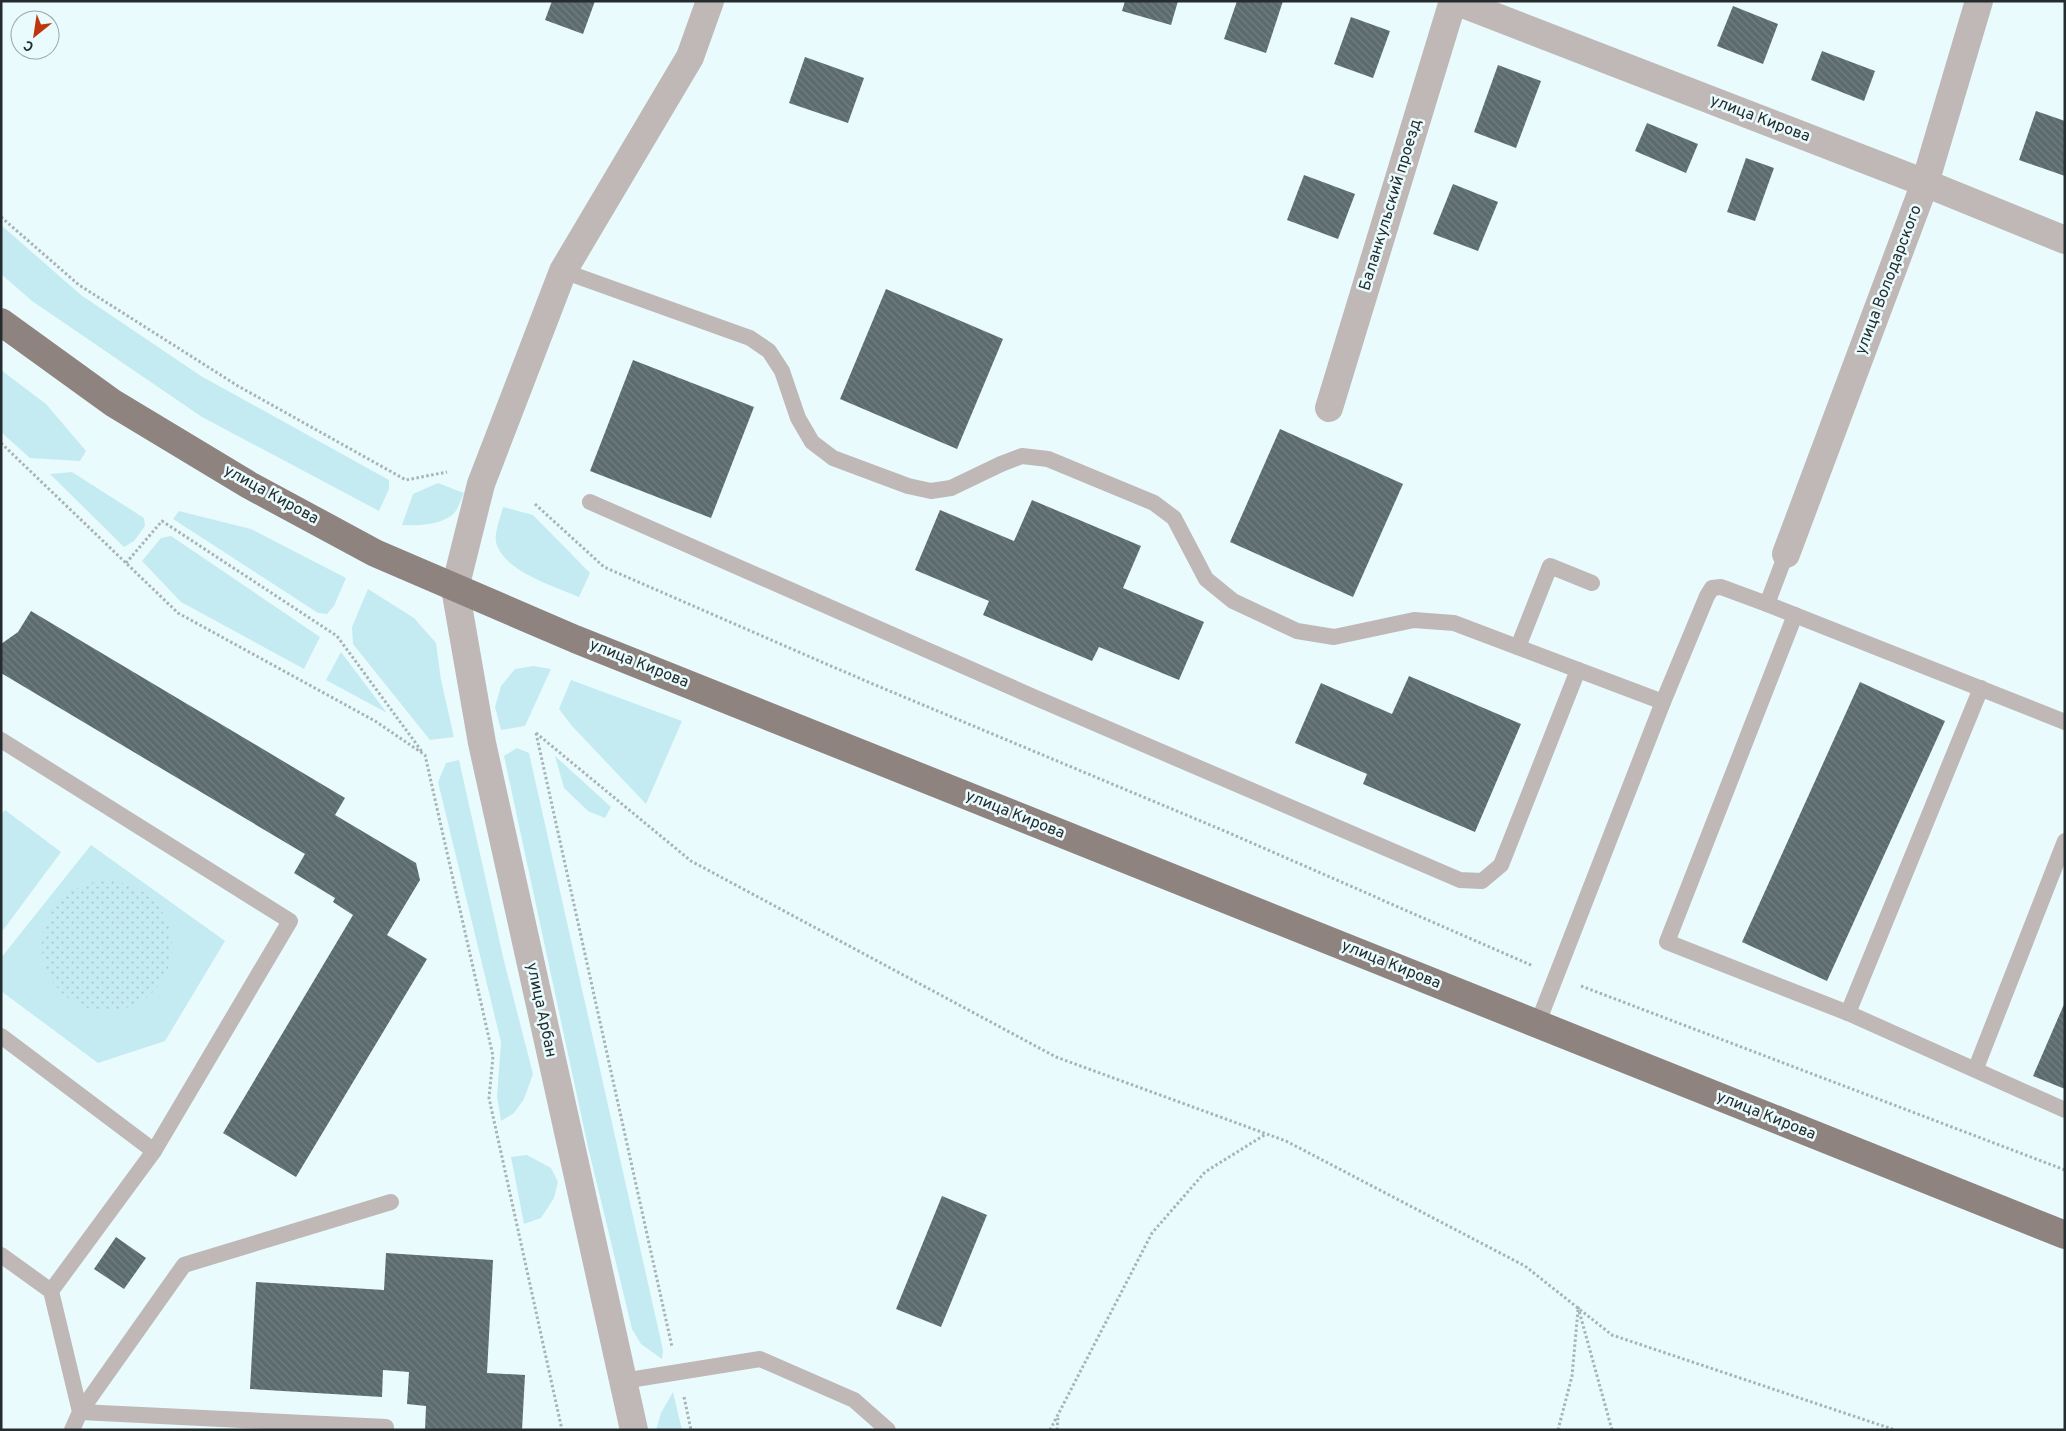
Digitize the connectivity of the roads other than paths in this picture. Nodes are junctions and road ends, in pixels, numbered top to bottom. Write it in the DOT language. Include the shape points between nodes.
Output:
graph roads {
  1 [pos="710,1"];
  2 [pos="1454,1"];
  3 [pos="1979,1"];
  4 [pos="1925,183"];
  5 [pos="2065,240"];
  6 [pos="563,271"];
  7 [pos="1,322"];
  8 [pos="1329,408"];
  9 [pos="590,502"];
  10 [pos="1786,554"];
  11 [pos="1592,583"];
  12 [pos="455,588"];
  13 [pos="1767,604"];
  14 [pos="1795,615"];
  15 [pos="1518,647"];
  16 [pos="1578,670"];
  17 [pos="1981,688"];
  18 [pos="1663,702"];
  19 [pos="2065,722"];
  20 [pos="1,741"];
  21 [pos="2065,841"];
  22 [pos="1848,1013"];
  23 [pos="1537,1025"];
  24 [pos="1,1036"];
  25 [pos="1976,1068"];
  26 [pos="2065,1110"];
  27 [pos="154,1151"];
  28 [pos="391,1202"];
  29 [pos="2065,1235"];
  30 [pos="1,1255"];
  31 [pos="51,1291"];
  32 [pos="623,1381"];
  33 [pos="80,1412"];
  34 [pos="72,1430"];
  35 [pos="386,1430"];
  36 [pos="634,1430"];
  37 [pos="888,1430"];
  1 -- 6 [label="street" via="690,57"];
  2 -- 4 [label="street, улица Кирова"];
  2 -- 8 [label="street, Баланкульский проезд"];
  3 -- 4 [label="street, улица Володарского"];
  4 -- 5 [label="street, улица Кирова"];
  4 -- 10 [label="street, улица Володарского"];
  6 -- 12 [label="street" via="481,484"];
  6 -- 15 [label="lane" via="750,338 769,351 782,371 798,418 812,442 833,458 908,486 931,491 951,488 1022,456 1048,459 1154,503 1174,518 1206,579 1233,601 1297,631 1334,637 1414,620 1454,623"];
  7 -- 12 [label="main road, улица Кирова" via="113,403 249,485 375,553"];
  9 -- 16 [label="lane" via="1460,880 1482,881 1500,865"];
  10 -- 13 [label="lane"];
  11 -- 15 [label="lane" via="1550,566"];
  12 -- 23 [label="main road, улица Кирова"];
  12 -- 32 [label="street, улица Арбан" via="482,743"];
  13 -- 14 [label="lane"];
  13 -- 18 [label="lane" via="1721,587 1712,588"];
  14 -- 17 [label="lane"];
  14 -- 22 [label="lane" via="1667,942"];
  15 -- 16 [label="lane"];
  16 -- 18 [label="lane"];
  17 -- 19 [label="lane"];
  17 -- 22 [label="lane"];
  18 -- 23 [label="lane"];
  20 -- 27 [label="lane" via="290,921"];
  21 -- 25 [label="lane"];
  22 -- 25 [label="lane"];
  23 -- 29 [label="main road, улица Кирова"];
  24 -- 27 [label="lane"];
  25 -- 26 [label="lane"];
  27 -- 31 [label="lane"];
  28 -- 33 [label="lane" via="184,1265"];
  30 -- 31 [label="lane"];
  31 -- 33 [label="lane"];
  32 -- 36 [label="street, улица Арбан"];
  32 -- 37 [label="lane" via="760,1360 854,1400"];
  33 -- 34 [label="lane"];
  33 -- 35 [label="lane" via="386,1427"];
}
